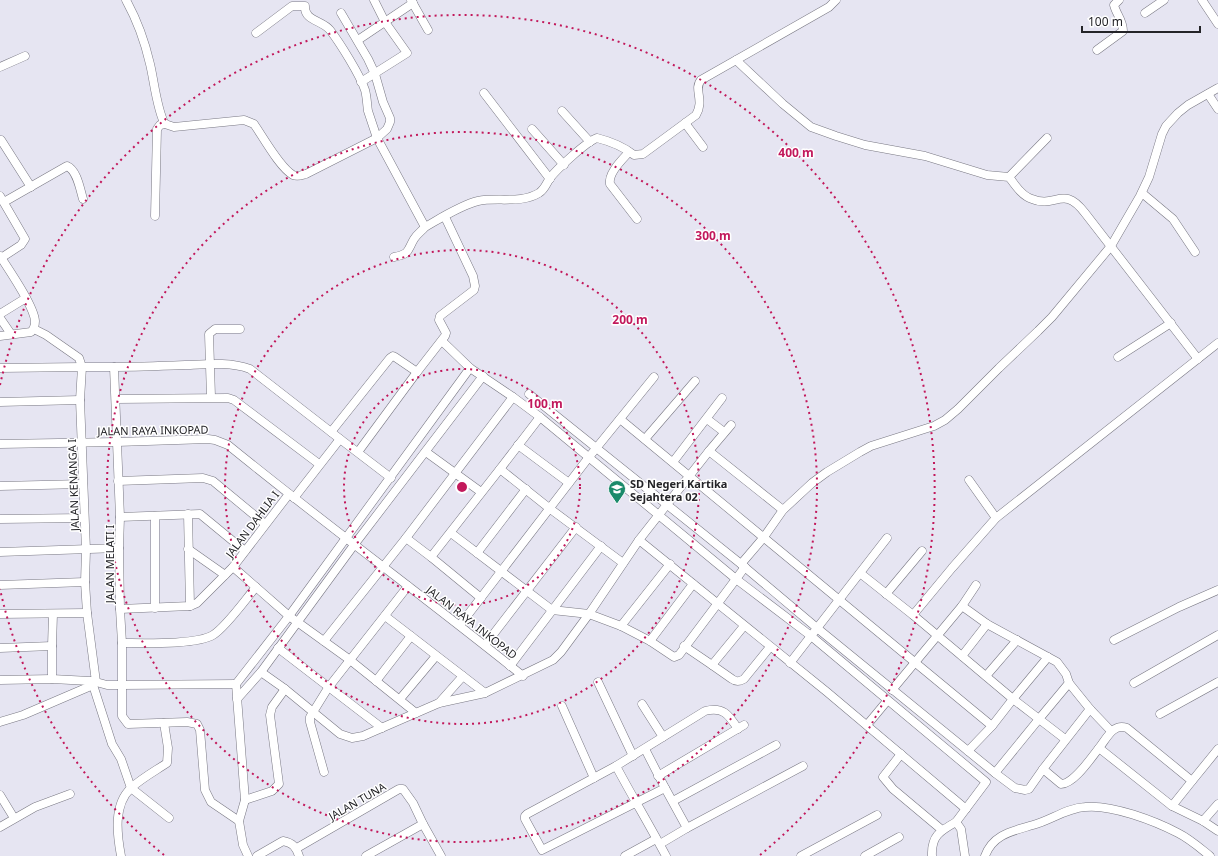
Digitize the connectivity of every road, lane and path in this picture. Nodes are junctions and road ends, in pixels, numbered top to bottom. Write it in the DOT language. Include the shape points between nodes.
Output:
graph roads {
  1 [pos="126,0"];
  2 [pos="374,0"];
  3 [pos="836,0"];
  4 [pos="1119,0"];
  5 [pos="1164,0"];
  6 [pos="1202,0"];
  7 [pos="412,1"];
  8 [pos="341,13"];
  9 [pos="1145,13"];
  10 [pos="385,22"];
  11 [pos="1218,24"];
  12 [pos="428,30"];
  13 [pos="256,33"];
  14 [pos="358,40"];
  15 [pos="1097,50"];
  16 [pos="25,56"];
  17 [pos="736,60"];
  18 [pos="0,67"];
  19 [pos="375,74"];
  20 [pos="361,82"];
  21 [pos="1218,88"];
  22 [pos="484,93"];
  23 [pos="1208,94"];
  24 [pos="1218,109"];
  25 [pos="562,111"];
  26 [pos="685,123"];
  27 [pos="165,124"];
  28 [pos="532,129"];
  29 [pos="377,138"];
  30 [pos="1047,138"];
  31 [pos="0,140"];
  32 [pos="590,142"];
  33 [pos="703,147"];
  34 [pos="629,152"];
  35 [pos="564,165"];
  36 [pos="550,178"];
  37 [pos="1009,178"];
  38 [pos="31,187"];
  39 [pos="1142,193"];
  40 [pos="2,199"];
  41 [pos="84,199"];
  42 [pos="155,216"];
  43 [pos="445,216"];
  44 [pos="637,219"];
  45 [pos="425,227"];
  46 [pos="1111,246"];
  47 [pos="1195,252"];
  48 [pos="0,257"];
  49 [pos="394,257"];
  50 [pos="26,298"];
  51 [pos="0,314"];
  52 [pos="0,318"];
  53 [pos="1171,323"];
  54 [pos="34,329"];
  55 [pos="240,329"];
  56 [pos="11,334"];
  57 [pos="0,336"];
  58 [pos="442,341"];
  59 [pos="1218,343"];
  60 [pos="1118,357"];
  61 [pos="1198,359"];
  62 [pos="210,364"];
  63 [pos="82,367"];
  64 [pos="114,367"];
  65 [pos="0,368"];
  66 [pos="470,368"];
  67 [pos="417,372"];
  68 [pos="483,376"];
  69 [pos="654,377"];
  70 [pos="695,381"];
  71 [pos="529,394"];
  72 [pos="211,397"];
  73 [pos="513,397"];
  74 [pos="722,398"];
  75 [pos="116,399"];
  76 [pos="80,400"];
  77 [pos="0,402"];
  78 [pos="540,416"];
  79 [pos="707,418"];
  80 [pos="620,419"];
  81 [pos="731,425"];
  82 [pos="331,432"];
  83 [pos="724,432"];
  84 [pos="340,439"];
  85 [pos="644,439"];
  86 [pos="117,442"];
  87 [pos="83,443"];
  88 [pos="0,444"];
  89 [pos="518,445"];
  90 [pos="597,448"];
  91 [pos="709,451"];
  92 [pos="358,452"];
  93 [pos="426,452"];
  94 [pos="589,457"];
  95 [pos="673,462"];
  96 [pos="319,464"];
  97 [pos="500,469"];
  98 [pos="455,474"];
  99 [pos="689,476"];
  100 [pos="391,478"];
  101 [pos="969,480"];
  102 [pos="118,481"];
  103 [pos="569,483"];
  104 [pos="83,484"];
  105 [pos="0,486"];
  106 [pos="526,489"];
  107 [pos="481,492"];
  108 [pos="291,496"];
  109 [pos="550,508"];
  110 [pos="662,510"];
  111 [pos="783,510"];
  112 [pos="188,514"];
  113 [pos="155,516"];
  114 [pos="120,517"];
  115 [pos="84,518"];
  116 [pos="996,518"];
  117 [pos="0,519"];
  118 [pos="265,524"];
  119 [pos="576,527"];
  120 [pos="450,533"];
  121 [pos="345,538"];
  122 [pos="406,538"];
  123 [pos="764,538"];
  124 [pos="887,538"];
  125 [pos="639,540"];
  126 [pos="354,545"];
  127 [pos="601,546"];
  128 [pos="119,548"];
  129 [pos="188,549"];
  130 [pos="86,550"];
  131 [pos="245,551"];
  132 [pos="922,551"];
  133 [pos="0,552"];
  134 [pos="477,553"];
  135 [pos="431,558"];
  136 [pos="623,563"];
  137 [pos="670,564"];
  138 [pos="233,567"];
  139 [pos="383,567"];
  140 [pos="741,571"];
  141 [pos="502,572"];
  142 [pos="860,573"];
  143 [pos="225,575"];
  144 [pos="85,582"];
  145 [pos="693,584"];
  146 [pos="0,585"];
  147 [pos="976,585"];
  148 [pos="408,586"];
  149 [pos="256,587"];
  150 [pos="1218,590"];
  151 [pos="527,591"];
  152 [pos="886,594"];
  153 [pos="481,598"];
  154 [pos="839,599"];
  155 [pos="717,603"];
  156 [pos="190,606"];
  157 [pos="962,606"];
  158 [pos="154,608"];
  159 [pos="120,610"];
  160 [pos="552,610"];
  161 [pos="87,613"];
  162 [pos="0,614"];
  163 [pos="53,614"];
  164 [pos="589,614"];
  165 [pos="913,615"];
  166 [pos="289,616"];
  167 [pos="385,616"];
  168 [pos="298,621"];
  169 [pos="987,624"];
  170 [pos="460,625"];
  171 [pos="621,626"];
  172 [pos="744,626"];
  173 [pos="817,628"];
  174 [pos="937,635"];
  175 [pos="1218,635"];
  176 [pos="411,636"];
  177 [pos="811,636"];
  178 [pos="1017,640"];
  179 [pos="1114,640"];
  180 [pos="324,641"];
  181 [pos="650,641"];
  182 [pos="122,643"];
  183 [pos="52,646"];
  184 [pos="485,646"];
  185 [pos="684,646"];
  186 [pos="770,647"];
  187 [pos="0,648"];
  188 [pos="278,648"];
  189 [pos="436,656"];
  190 [pos="962,656"];
  191 [pos="1048,657"];
  192 [pos="350,660"];
  193 [pos="915,662"];
  194 [pos="790,663"];
  195 [pos="712,665"];
  196 [pos="510,666"];
  197 [pos="261,672"];
  198 [pos="463,676"];
  199 [pos="523,676"];
  200 [pos="986,676"];
  201 [pos="52,679"];
  202 [pos="0,680"];
  203 [pos="376,681"];
  204 [pos="598,682"];
  205 [pos="1218,682"];
  206 [pos="1069,683"];
  207 [pos="1134,683"];
  208 [pos="94,684"];
  209 [pos="236,684"];
  210 [pos="122,685"];
  211 [pos="328,688"];
  212 [pos="285,689"];
  213 [pos="892,690"];
  214 [pos="485,693"];
  215 [pos="237,699"];
  216 [pos="400,699"];
  217 [pos="1013,699"];
  218 [pos="888,701"];
  219 [pos="439,703"];
  220 [pos="642,704"];
  221 [pos="562,706"];
  222 [pos="1090,708"];
  223 [pos="312,713"];
  224 [pos="416,713"];
  225 [pos="1160,714"];
  226 [pos="1038,719"];
  227 [pos="0,722"];
  228 [pos="164,723"];
  229 [pos="867,725"];
  230 [pos="992,726"];
  231 [pos="382,728"];
  232 [pos="1111,731"];
  233 [pos="663,737"];
  234 [pos="1065,739"];
  235 [pos="776,745"];
  236 [pos="1099,748"];
  237 [pos="645,749"];
  238 [pos="1218,749"];
  239 [pos="968,751"];
  240 [pos="901,754"];
  241 [pos="633,756"];
  242 [pos="616,766"];
  243 [pos="803,766"];
  244 [pos="1043,769"];
  245 [pos="324,772"];
  246 [pos="995,773"];
  247 [pos="658,776"];
  248 [pos="594,778"];
  249 [pos="1192,781"];
  250 [pos="131,788"];
  251 [pos="664,788"];
  252 [pos="70,794"];
  253 [pos="0,795"];
  254 [pos="245,800"];
  255 [pos="672,801"];
  256 [pos="636,803"];
  257 [pos="1218,804"];
  258 [pos="1172,806"];
  259 [pos="966,809"];
  260 [pos="877,815"];
  261 [pos="14,818"];
  262 [pos="170,818"];
  263 [pos="239,821"];
  264 [pos="1203,821"];
  265 [pos="956,822"];
  266 [pos="423,824"];
  267 [pos="0,827"];
  268 [pos="687,828"];
  269 [pos="942,830"];
  270 [pos="1218,831"];
  271 [pos="899,837"];
  272 [pos="658,841"];
  273 [pos="298,852"];
  274 [pos="543,853"];
  275 [pos="121,856"];
  276 [pos="248,856"];
  277 [pos="257,856"];
  278 [pos="366,856"];
  279 [pos="441,856"];
  280 [pos="625,856"];
  281 [pos="666,856"];
  282 [pos="801,856"];
  283 [pos="865,856"];
  284 [pos="932,856"];
  285 [pos="966,856"];
  286 [pos="985,856"];
  287 [pos="1210,856"];
  1 -- 27 [label="street" via="148,56 160,113"];
  2 -- 10 [label="street"];
  3 -- 17 [label="street" via="829,7"];
  4 -- 15 [label="street" via="1114,5 1121,20 1122,30"];
  5 -- 9 [label="street"];
  6 -- 11 [label="street"];
  7 -- 10 [label="street"];
  7 -- 12 [label="street"];
  8 -- 14 [label="street"];
  10 -- 14 [label="street"];
  10 -- 19 [label="street" via="407,53"];
  13 -- 20 [label="street" via="292,6 305,6 305,12 309,17 324,24 331,31"];
  14 -- 19 [label="street"];
  16 -- 18 [label="street"];
  17 -- 26 [label="street" via="698,83 700,109"];
  17 -- 37 [label="street" via="811,127 865,145 924,156 987,175"];
  19 -- 20 [label="street"];
  19 -- 29 [label="street" via="390,118 387,129"];
  20 -- 29 [label="street"];
  21 -- 23 [label="street"];
  22 -- 36 [label="street"];
  23 -- 24 [label="street"];
  23 -- 39 [label="street" via="1188,105 1166,126"];
  25 -- 32 [label="street"];
  26 -- 33 [label="street"];
  26 -- 34 [label="street" via="643,154 634,155"];
  27 -- 29 [label="street" via="174,127 248,120 254,124 280,163 296,176 306,174"];
  27 -- 42 [label="street" via="157,129"];
  28 -- 35 [label="street"];
  29 -- 45 [label="street"];
  30 -- 37 [label="street"];
  31 -- 38 [label="street"];
  32 -- 34 [label="street" via="597,138"];
  32 -- 35 [label="street"];
  34 -- 44 [label="street" via="609,179"];
  35 -- 36 [label="street"];
  36 -- 43 [label="street" via="546,187 538,193 516,199 478,201"];
  37 -- 46 [label="street" via="1030,199 1044,201 1069,198 1074,201"];
  38 -- 40 [label="street"];
  38 -- 41 [label="street" via="69,166"];
  39 -- 46 [label="street"];
  39 -- 47 [label="street" via="1173,219"];
  40 -- 48 [label="street" via="25,238 21,244"];
  43 -- 45 [label="street"];
  43 -- 58 [label="street" via="473,276 475,286 471,294 439,318 446,333"];
  45 -- 49 [label="street" via="406,254"];
  46 -- 53 [label="street"];
  46 -- 111 [label="street" via="1052,317 945,420 920,432 871,446 847,459 812,483"];
  48 -- 50 [label="street"];
  50 -- 51 [label="street"];
  50 -- 54 [label="street" via="35,318"];
  52 -- 56 [label="street"];
  53 -- 60 [label="street"];
  53 -- 61 [label="street"];
  54 -- 56 [label="street" via="27,334"];
  54 -- 63 [label="street" via="79,358"];
  55 -- 62 [label="street" via="211,331"];
  56 -- 57 [label="street"];
  58 -- 66 [label="street"];
  58 -- 67 [label="street"];
  59 -- 61 [label="street"];
  61 -- 116 [label="street"];
  62 -- 64 [label="street"];
  62 -- 72 [label="street"];
  62 -- 82 [label="street" via="238,365 250,369"];
  63 -- 64 [label="street"];
  63 -- 65 [label="street"];
  63 -- 76 [label="street, JALAN KENANGA I"];
  64 -- 75 [label="street, JALAN MELATI I"];
  66 -- 68 [label="street"];
  66 -- 100 [label="street"];
  67 -- 82 [label="street" via="393,356 390,358"];
  67 -- 92 [label="street"];
  68 -- 73 [label="street"];
  68 -- 93 [label="street"];
  69 -- 80 [label="street"];
  70 -- 85 [label="street"];
  71 -- 90 [label="street"];
  72 -- 75 [label="street"];
  72 -- 96 [label="street" via="234,400"];
  73 -- 78 [label="street"];
  73 -- 98 [label="street"];
  74 -- 79 [label="street"];
  75 -- 86 [label="street, JALAN MELATI I"];
  76 -- 77 [label="street"];
  76 -- 87 [label="street, JALAN KENANGA I"];
  78 -- 89 [label="street"];
  78 -- 94 [label="street"];
  79 -- 83 [label="street"];
  79 -- 95 [label="street"];
  80 -- 85 [label="street"];
  80 -- 90 [label="street"];
  81 -- 83 [label="street"];
  82 -- 84 [label="street"];
  83 -- 91 [label="street"];
  84 -- 92 [label="street"];
  84 -- 96 [label="street, JALAN DAHLIA I"];
  85 -- 95 [label="street"];
  86 -- 87 [label="street, JALAN RAYA INKOPAD"];
  86 -- 102 [label="street, JALAN MELATI I"];
  86 -- 108 [label="street, JALAN RAYA INKOPAD" via="208,439 222,442"];
  87 -- 88 [label="street, JALAN RAYA INKOPAD"];
  87 -- 104 [label="street, JALAN KENANGA I"];
  89 -- 97 [label="street"];
  89 -- 103 [label="street"];
  90 -- 94 [label="street"];
  90 -- 110 [label="street"];
  91 -- 99 [label="street"];
  91 -- 111 [label="street"];
  92 -- 100 [label="street"];
  93 -- 98 [label="street"];
  93 -- 126 [label="street"];
  94 -- 103 [label="street"];
  94 -- 110 [label="street"];
  95 -- 99 [label="street"];
  96 -- 108 [label="street, JALAN DAHLIA I"];
  97 -- 106 [label="street"];
  97 -- 107 [label="street"];
  98 -- 107 [label="street"];
  98 -- 122 [label="street"];
  99 -- 110 [label="street"];
  99 -- 123 [label="street"];
  100 -- 121 [label="street"];
  101 -- 116 [label="street"];
  102 -- 114 [label="street, JALAN MELATI I"];
  102 -- 118 [label="street" via="208,479"];
  103 -- 109 [label="street"];
  104 -- 105 [label="street"];
  104 -- 115 [label="street, JALAN KENANGA I"];
  106 -- 109 [label="street"];
  106 -- 134 [label="street"];
  107 -- 120 [label="street"];
  108 -- 118 [label="street, JALAN DAHLIA I"];
  108 -- 121 [label="street, JALAN RAYA INKOPAD"];
  109 -- 119 [label="street"];
  109 -- 141 [label="street"];
  110 -- 125 [label="street"];
  110 -- 140 [label="street"];
  110 -- 140 [label="street"];
  111 -- 123 [label="street"];
  112 -- 113 [label="street"];
  112 -- 129 [label="street"];
  112 -- 131 [label="street" via="200,514"];
  113 -- 114 [label="street"];
  113 -- 158 [label="street"];
  114 -- 128 [label="street, JALAN MELATI I"];
  115 -- 117 [label="street"];
  115 -- 130 [label="street, JALAN KENANGA I"];
  116 -- 165 [label="street"];
  118 -- 131 [label="street, JALAN DAHLIA I"];
  119 -- 127 [label="street"];
  119 -- 151 [label="street"];
  120 -- 134 [label="street"];
  120 -- 135 [label="street"];
  121 -- 126 [label="street, JALAN RAYA INKOPAD"];
  121 -- 166 [label="street"];
  122 -- 135 [label="street"];
  122 -- 139 [label="street"];
  123 -- 140 [label="street"];
  123 -- 154 [label="street"];
  124 -- 142 [label="street"];
  125 -- 136 [label="street"];
  125 -- 137 [label="street"];
  126 -- 139 [label="street, JALAN RAYA INKOPAD"];
  126 -- 168 [label="street"];
  127 -- 136 [label="street"];
  127 -- 160 [label="street"];
  128 -- 130 [label="street"];
  128 -- 159 [label="street, JALAN MELATI I"];
  129 -- 143 [label="street"];
  129 -- 156 [label="street"];
  130 -- 133 [label="street"];
  130 -- 144 [label="street, JALAN KENANGA I"];
  131 -- 138 [label="street, JALAN DAHLIA I"];
  132 -- 152 [label="street"];
  134 -- 141 [label="street"];
  135 -- 153 [label="street"];
  136 -- 164 [label="street"];
  137 -- 145 [label="street"];
  137 -- 171 [label="street"];
  138 -- 143 [label="street"];
  138 -- 149 [label="street"];
  139 -- 148 [label="street, JALAN RAYA INKOPAD"];
  139 -- 180 [label="street"];
  140 -- 155 [label="street"];
  140 -- 173 [label="street"];
  140 -- 177 [label="street"];
  141 -- 151 [label="street"];
  141 -- 153 [label="street"];
  142 -- 152 [label="street"];
  142 -- 154 [label="street"];
  143 -- 156 [label="street" via="200,602"];
  144 -- 146 [label="street"];
  144 -- 161 [label="street, JALAN KENANGA I"];
  145 -- 155 [label="street"];
  145 -- 181 [label="street"];
  147 -- 157 [label="street"];
  148 -- 167 [label="street"];
  148 -- 170 [label="street, JALAN RAYA INKOPAD"];
  149 -- 166 [label="street"];
  149 -- 182 [label="street" via="217,632 206,639"];
  150 -- 179 [label="street"];
  151 -- 160 [label="street"];
  151 -- 184 [label="street"];
  152 -- 165 [label="street"];
  153 -- 170 [label="street"];
  154 -- 173 [label="street"];
  154 -- 193 [label="street"];
  155 -- 172 [label="street"];
  155 -- 185 [label="street"];
  156 -- 158 [label="street"];
  157 -- 169 [label="street"];
  157 -- 174 [label="street"];
  158 -- 159 [label="street"];
  159 -- 182 [label="street, JALAN MELATI I"];
  160 -- 164 [label="street"];
  160 -- 196 [label="street"];
  161 -- 163 [label="street"];
  161 -- 208 [label="street, JALAN KENANGA I"];
  162 -- 163 [label="street"];
  163 -- 183 [label="street"];
  164 -- 171 [label="street"];
  164 -- 199 [label="street" via="557,657"];
  165 -- 174 [label="street"];
  166 -- 168 [label="street"];
  166 -- 209 [label="street"];
  167 -- 176 [label="street"];
  167 -- 192 [label="street"];
  168 -- 180 [label="street"];
  168 -- 188 [label="street"];
  169 -- 178 [label="street"];
  169 -- 190 [label="street"];
  170 -- 184 [label="street, JALAN RAYA INKOPAD"];
  171 -- 181 [label="street"];
  172 -- 186 [label="street"];
  172 -- 195 [label="street"];
  173 -- 177 [label="street"];
  173 -- 213 [label="street"];
  174 -- 190 [label="street"];
  174 -- 193 [label="street"];
  175 -- 207 [label="street"];
  176 -- 189 [label="street"];
  176 -- 203 [label="street"];
  177 -- 194 [label="street"];
  177 -- 218 [label="street"];
  178 -- 191 [label="street"];
  178 -- 200 [label="street"];
  180 -- 192 [label="street"];
  181 -- 185 [label="street" via="674,657 679,655"];
  182 -- 210 [label="street, JALAN MELATI I"];
  183 -- 187 [label="street"];
  183 -- 201 [label="street"];
  184 -- 196 [label="street, JALAN RAYA INKOPAD"];
  185 -- 195 [label="street"];
  186 -- 194 [label="street"];
  186 -- 195 [label="street" via="741,681 735,681"];
  188 -- 197 [label="street"];
  188 -- 211 [label="street"];
  189 -- 198 [label="street"];
  189 -- 216 [label="street"];
  190 -- 200 [label="street"];
  191 -- 206 [label="street" via="1059,665"];
  191 -- 217 [label="street"];
  192 -- 203 [label="street"];
  192 -- 211 [label="street"];
  193 -- 213 [label="street"];
  193 -- 230 [label="street"];
  194 -- 229 [label="street"];
  196 -- 199 [label="street, JALAN RAYA INKOPAD"];
  197 -- 212 [label="street"];
  197 -- 215 [label="street"];
  198 -- 214 [label="street"];
  198 -- 219 [label="street"];
  199 -- 214 [label="street"];
  200 -- 217 [label="street"];
  201 -- 202 [label="street"];
  201 -- 208 [label="street" via="90,680"];
  203 -- 216 [label="street"];
  204 -- 241 [label="street"];
  205 -- 225 [label="street"];
  206 -- 222 [label="street"];
  206 -- 226 [label="street"];
  208 -- 210 [label="street"];
  208 -- 227 [label="street" via="23,715"];
  208 -- 250 [label="street" via="112,744 121,759"];
  209 -- 210 [label="street"];
  209 -- 215 [label="street"];
  210 -- 228 [label="street" via="122,716 126,723"];
  211 -- 223 [label="street"];
  211 -- 231 [label="street"];
  212 -- 223 [label="street"];
  212 -- 254 [label="street" via="272,707 270,715 279,784 272,791"];
  213 -- 239 [label="street"];
  214 -- 219 [label="street"];
  215 -- 254 [label="street"];
  216 -- 224 [label="street"];
  217 -- 226 [label="street"];
  217 -- 230 [label="street"];
  218 -- 229 [label="street"];
  218 -- 259 [label="street" via="986,782"];
  219 -- 224 [label="street"];
  220 -- 233 [label="street"];
  221 -- 248 [label="street"];
  222 -- 232 [label="street"];
  222 -- 234 [label="street"];
  223 -- 231 [label="street" via="347,738 358,738"];
  223 -- 245 [label="street" via="310,722"];
  224 -- 231 [label="street"];
  226 -- 234 [label="street"];
  226 -- 246 [label="street"];
  228 -- 250 [label="street" via="168,748 167,763"];
  228 -- 263 [label="street" via="197,724 200,730 205,790 208,798"];
  229 -- 240 [label="street"];
  230 -- 239 [label="street"];
  232 -- 236 [label="street"];
  232 -- 249 [label="street" via="1122,726 1127,728"];
  233 -- 237 [label="street"];
  233 -- 247 [label="street" via="706,711 717,708 741,727"];
  234 -- 244 [label="street"];
  235 -- 255 [label="street"];
  236 -- 244 [label="street" via="1067,784 1061,784"];
  236 -- 258 [label="street"];
  237 -- 241 [label="street"];
  237 -- 247 [label="street"];
  238 -- 249 [label="street"];
  239 -- 246 [label="street"];
  240 -- 259 [label="street"];
  240 -- 269 [label="street" via="883,777 893,790"];
  241 -- 242 [label="street"];
  242 -- 248 [label="street"];
  242 -- 256 [label="street"];
  243 -- 268 [label="street"];
  244 -- 246 [label="street" via="1029,789 1025,790 1016,788"];
  247 -- 251 [label="street"];
  248 -- 274 [label="street" via="525,816"];
  249 -- 258 [label="street"];
  250 -- 262 [label="street"];
  250 -- 275 [label="street" via="119,811 118,835"];
  251 -- 255 [label="street"];
  251 -- 256 [label="street"];
  252 -- 261 [label="street"];
  253 -- 261 [label="street"];
  254 -- 263 [label="street"];
  255 -- 268 [label="street"];
  256 -- 272 [label="street"];
  256 -- 274 [label="street"];
  257 -- 264 [label="street"];
  258 -- 264 [label="street"];
  259 -- 265 [label="street"];
  260 -- 282 [label="street"];
  261 -- 267 [label="street"];
  263 -- 276 [label="street"];
  264 -- 270 [label="street"];
  265 -- 269 [label="street"];
  265 -- 285 [label="street" via="961,829"];
  266 -- 273 [label="street, JALAN TUNA" via="409,796 403,789 399,789"];
  266 -- 278 [label="street"];
  266 -- 279 [label="street, JALAN TUNA"];
  268 -- 272 [label="street"];
  269 -- 284 [label="street" via="933,842"];
  271 -- 283 [label="street"];
  272 -- 280 [label="street"];
  272 -- 281 [label="street"];
  273 -- 277 [label="street" via="288,842 283,841"];
  286 -- 287 [label="street" via="990,845 1003,834 1085,806 1119,810 1168,828"];
}
